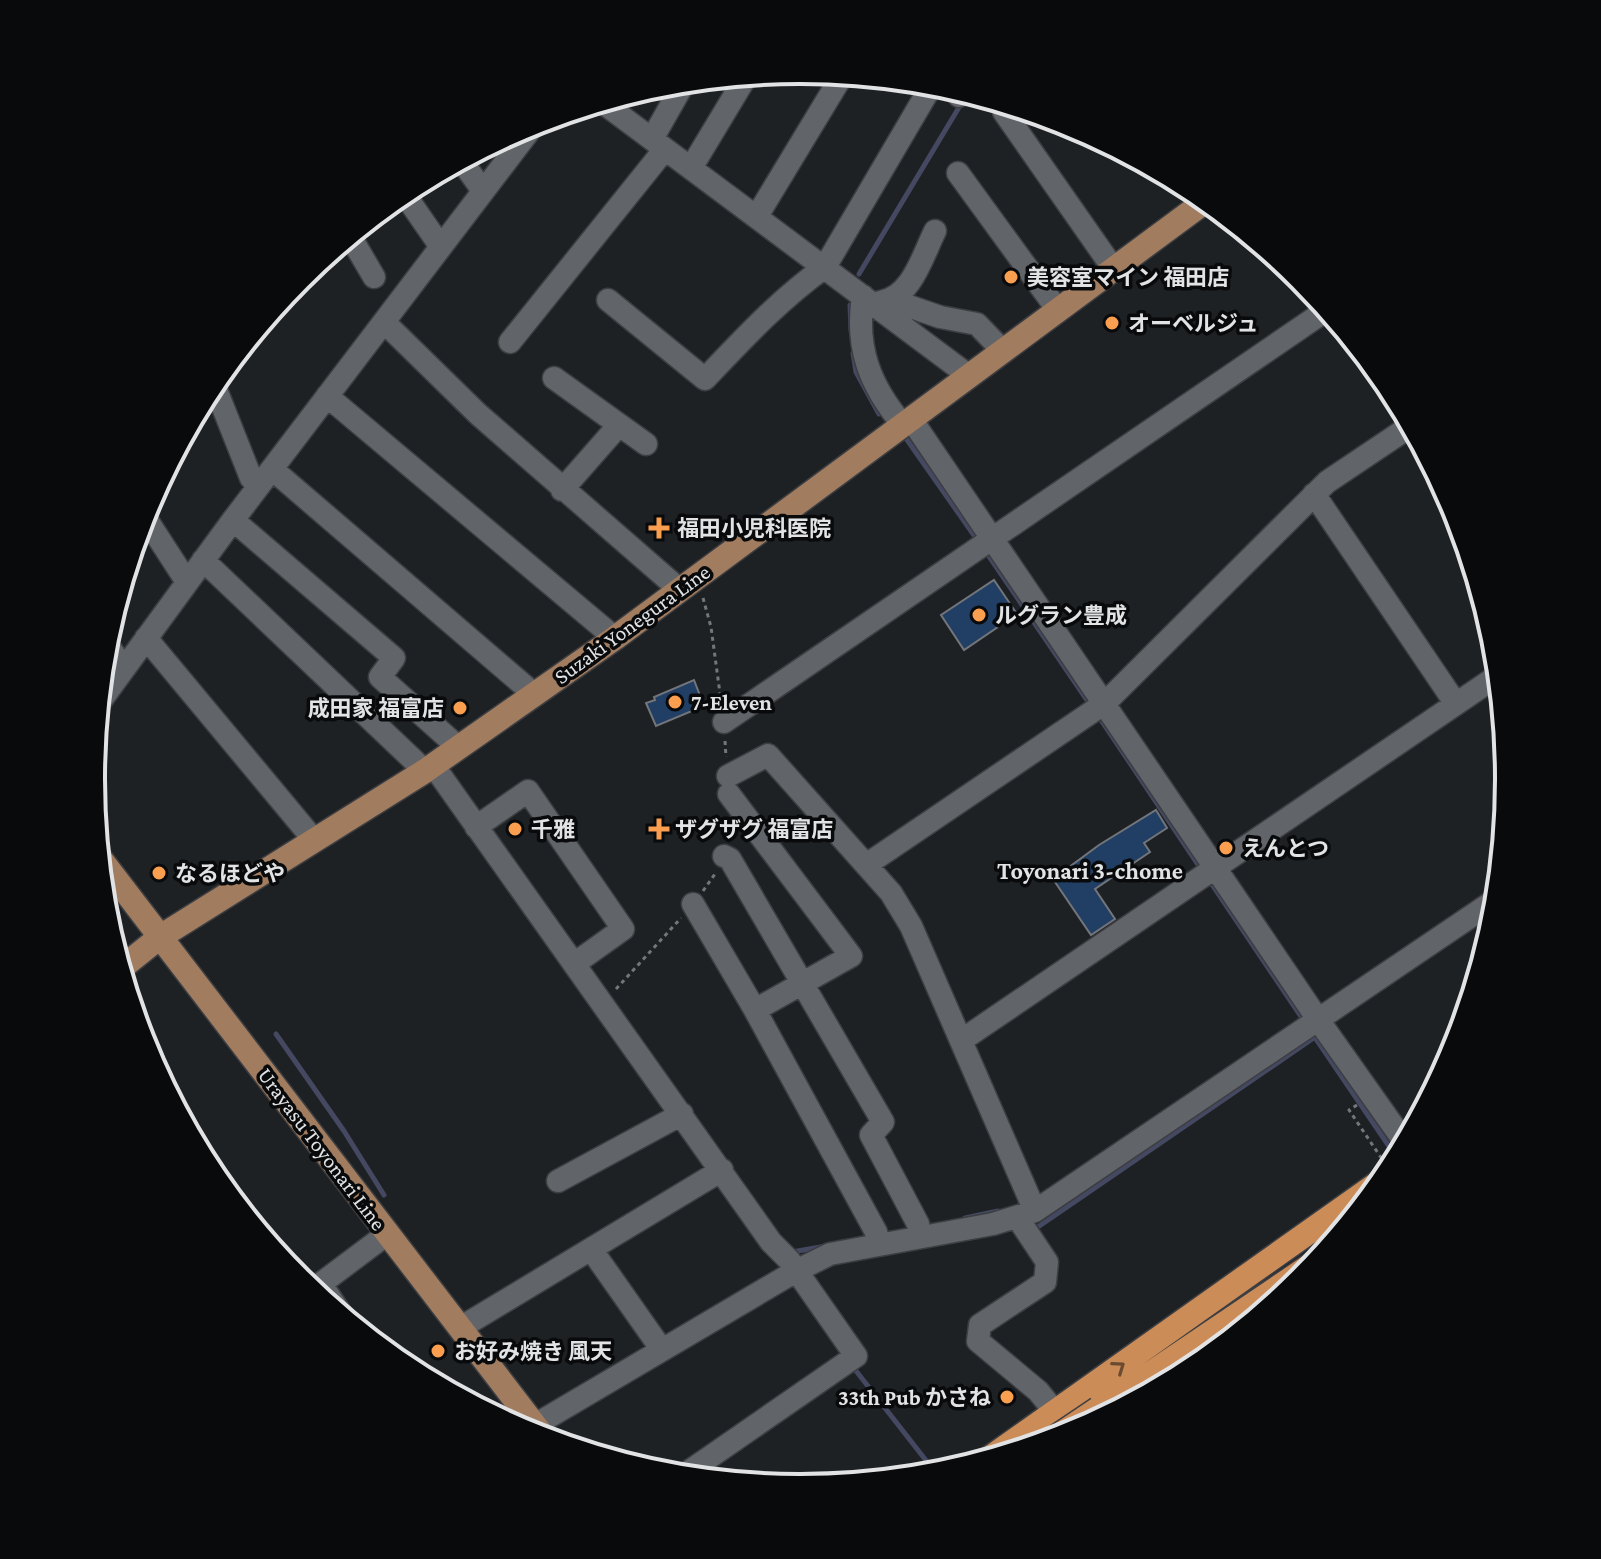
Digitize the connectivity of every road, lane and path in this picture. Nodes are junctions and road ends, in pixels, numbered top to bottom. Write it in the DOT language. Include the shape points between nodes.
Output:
graph roads {
  1 [pos="836,85"];
  2 [pos="740,87"];
  3 [pos="679,95"];
  4 [pos="926,95"];
  5 [pos="613,110"];
  6 [pos="1007,116"];
  7 [pos="519,144"];
  8 [pos="658,144"];
  9 [pos="691,168"];
  10 [pos="468,169"];
  11 [pos="958,173"];
  12 [pos="483,191"];
  13 [pos="411,203"];
  14 [pos="1196,208"];
  15 [pos="757,216"];
  16 [pos="935,231"];
  17 [pos="356,246"];
  18 [pos="441,247"];
  19 [pos="825,267"];
  20 [pos="1113,268"];
  21 [pos="374,277"];
  22 [pos="608,300"];
  23 [pos="875,300"];
  24 [pos="1057,309"];
  25 [pos="1318,316"];
  26 [pos="384,322"];
  27 [pos="510,342"];
  28 [pos="1002,350"];
  29 [pos="968,375"];
  30 [pos="554,378"];
  31 [pos="327,396"];
  32 [pos="219,398"];
  33 [pos="907,422"];
  34 [pos="619,425"];
  35 [pos="1403,431"];
  36 [pos="646,444"];
  37 [pos="265,477"];
  38 [pos="562,490"];
  39 [pos="1314,494"];
  40 [pos="233,520"];
  41 [pos="152,528"];
  42 [pos="985,544"];
  43 [pos="203,560"];
  44 [pos="187,582"];
  45 [pos="689,583"];
  46 [pos="146,638"];
  47 [pos="615,638"];
  48 [pos="116,657"];
  49 [pos="124,669"];
  50 [pos="1489,682"];
  51 [pos="111,686"];
  52 [pos="534,694"];
  53 [pos="1456,704"];
  54 [pos="1097,708"];
  55 [pos="724,722"];
  56 [pos="458,747"];
  57 [pos="429,768"];
  58 [pos="729,785"];
  59 [pos="476,827"];
  60 [pos="314,840"];
  61 [pos="724,856"];
  62 [pos="866,865"];
  63 [pos="112,873"];
  64 [pos="1217,877"];
  65 [pos="693,904"];
  66 [pos="1484,908"];
  67 [pos="160,937"];
  68 [pos="129,961"];
  69 [pos="574,964"];
  70 [pos="804,983"];
  71 [pos="604,1005"];
  72 [pos="755,1010"];
  73 [pos="1313,1026"];
  74 [pos="962,1040"];
  75 [pos="1357,1105"];
  76 [pos="682,1114"];
  77 [pos="1373,1133"];
  78 [pos="1398,1134"];
  79 [pos="1367,1137"];
  80 [pos="1382,1162"];
  81 [pos="722,1170"];
  82 [pos="558,1181"];
  83 [pos="1360,1192"];
  84 [pos="1026,1214"];
  85 [pos="919,1230"];
  86 [pos="387,1234"];
  87 [pos="878,1238"];
  88 [pos="1322,1240"];
  89 [pos="591,1249"];
  90 [pos="789,1267"];
  91 [pos="322,1283"];
  92 [pos="1263,1298"];
  93 [pos="460,1328"];
  94 [pos="1204,1339"];
  95 [pos="662,1350"];
  96 [pos="1105,1404"];
  97 [pos="1056,1412"];
  98 [pos="531,1421"];
  99 [pos="1064,1423"];
  100 [pos="547,1427"];
  101 [pos="1014,1441"];
  102 [pos="696,1467"];
  1 -- 15 [label="street"];
  2 -- 9 [label="street"];
  3 -- 8 [label="street"];
  4 -- 19 [label="street"];
  5 -- 8 [label="street"];
  6 -- 20 [label="street"];
  7 -- 12 [label="street"];
  8 -- 9 [label="street"];
  8 -- 27 [label="street"];
  9 -- 15 [label="street"];
  10 -- 12 [label="street"];
  11 -- 24 [label="street"];
  12 -- 18 [label="street"];
  13 -- 18 [label="street"];
  14 -- 20 [label="main road, Suzaki Yonegura Line"];
  15 -- 19 [label="street"];
  16 -- 23 [label="street" via="905,290"];
  17 -- 21 [label="street"];
  18 -- 26 [label="street"];
  19 -- 22 [label="street" via="766,315 705,379"];
  19 -- 23 [label="street"];
  20 -- 24 [label="main road, Suzaki Yonegura Line"];
  23 -- 28 [label="street" via="977,324"];
  23 -- 29 [label="street"];
  23 -- 33 [label="street" via="860,316 863,350 883,401"];
  24 -- 28 [label="main road, Suzaki Yonegura Line"];
  25 -- 42 [label="street"];
  26 -- 31 [label="street"];
  26 -- 38 [label="street"];
  28 -- 29 [label="main road, Suzaki Yonegura Line"];
  29 -- 33 [label="main road, Suzaki Yonegura Line"];
  30 -- 34 [label="street"];
  31 -- 37 [label="street"];
  31 -- 47 [label="street"];
  32 -- 37 [label="street" via="251,478"];
  33 -- 42 [label="street"];
  33 -- 45 [label="main road, Suzaki Yonegura Line"];
  34 -- 36 [label="street"];
  34 -- 38 [label="street"];
  35 -- 39 [label="street"];
  37 -- 40 [label="street"];
  37 -- 52 [label="street"];
  38 -- 45 [label="street"];
  39 -- 53 [label="street"];
  39 -- 54 [label="street"];
  40 -- 43 [label="street"];
  40 -- 56 [label="street" via="394,658 380,677"];
  41 -- 44 [label="street"];
  42 -- 54 [label="street"];
  42 -- 55 [label="street"];
  43 -- 44 [label="street"];
  43 -- 57 [label="street"];
  44 -- 46 [label="street"];
  45 -- 47 [label="main road, Suzaki Yonegura Line"];
  45 -- 55 [label="path" via="711,627"];
  46 -- 49 [label="street"];
  46 -- 60 [label="street"];
  47 -- 52 [label="main road, Suzaki Yonegura Line"];
  48 -- 49 [label="street"];
  49 -- 51 [label="street"];
  50 -- 53 [label="street"];
  52 -- 56 [label="main road, Suzaki Yonegura Line"];
  53 -- 64 [label="street"];
  54 -- 62 [label="street"];
  54 -- 64 [label="street"];
  55 -- 58 [label="path"];
  56 -- 57 [label="main road, Suzaki Yonegura Line"];
  57 -- 59 [label="street"];
  57 -- 60 [label="main road, Suzaki Yonegura Line"];
  58 -- 62 [label="street" via="768,755"];
  58 -- 70 [label="street" via="851,956"];
  59 -- 69 [label="street"];
  59 -- 69 [label="street" via="528,791 623,929"];
  60 -- 67 [label="main road, Suzaki Yonegura Line"];
  61 -- 65 [label="path"];
  61 -- 70 [label="street"];
  62 -- 74 [label="street" via="902,909"];
  63 -- 67 [label="main road, Urayasu Toyonari Line"];
  64 -- 73 [label="street"];
  64 -- 74 [label="street"];
  65 -- 71 [label="path"];
  65 -- 72 [label="street"];
  66 -- 73 [label="street"];
  67 -- 68 [label="main road, Suzaki Yonegura Line"];
  67 -- 86 [label="main road, Urayasu Toyonari Line"];
  69 -- 71 [label="street"];
  70 -- 72 [label="street"];
  70 -- 85 [label="street" via="883,1122 871,1135"];
  71 -- 76 [label="street"];
  72 -- 87 [label="street"];
  73 -- 78 [label="street"];
  73 -- 84 [label="street"];
  74 -- 84 [label="street"];
  75 -- 79 [label="path" via="1349,1110"];
  76 -- 81 [label="street"];
  76 -- 82 [label="street"];
  77 -- 79 [label="path"];
  79 -- 80 [label="path"];
  81 -- 89 [label="street"];
  81 -- 90 [label="street"];
  97 -- 83 [label="highway, one-way"];
  84 -- 85 [label="street" via="993,1224"];
  84 -- 97 [label="street" via="1047,1262 1045,1282 980,1325 978,1341"];
  85 -- 87 [label="street"];
  86 -- 91 [label="street"];
  86 -- 93 [label="main road, Urayasu Toyonari Line"];
  87 -- 90 [label="street"];
  88 -- 94 [label="highway"];
  89 -- 93 [label="street"];
  89 -- 95 [label="street"];
  90 -- 95 [label="street"];
  90 -- 102 [label="street" via="856,1356"];
  92 -- 94 [label="highway"];
  93 -- 98 [label="main road, Urayasu Toyonari Line"];
  94 -- 96 [label="highway, bridge"];
  95 -- 100 [label="street"];
  97 -- 99 [label="street"];
  97 -- 101 [label="highway"];
}
